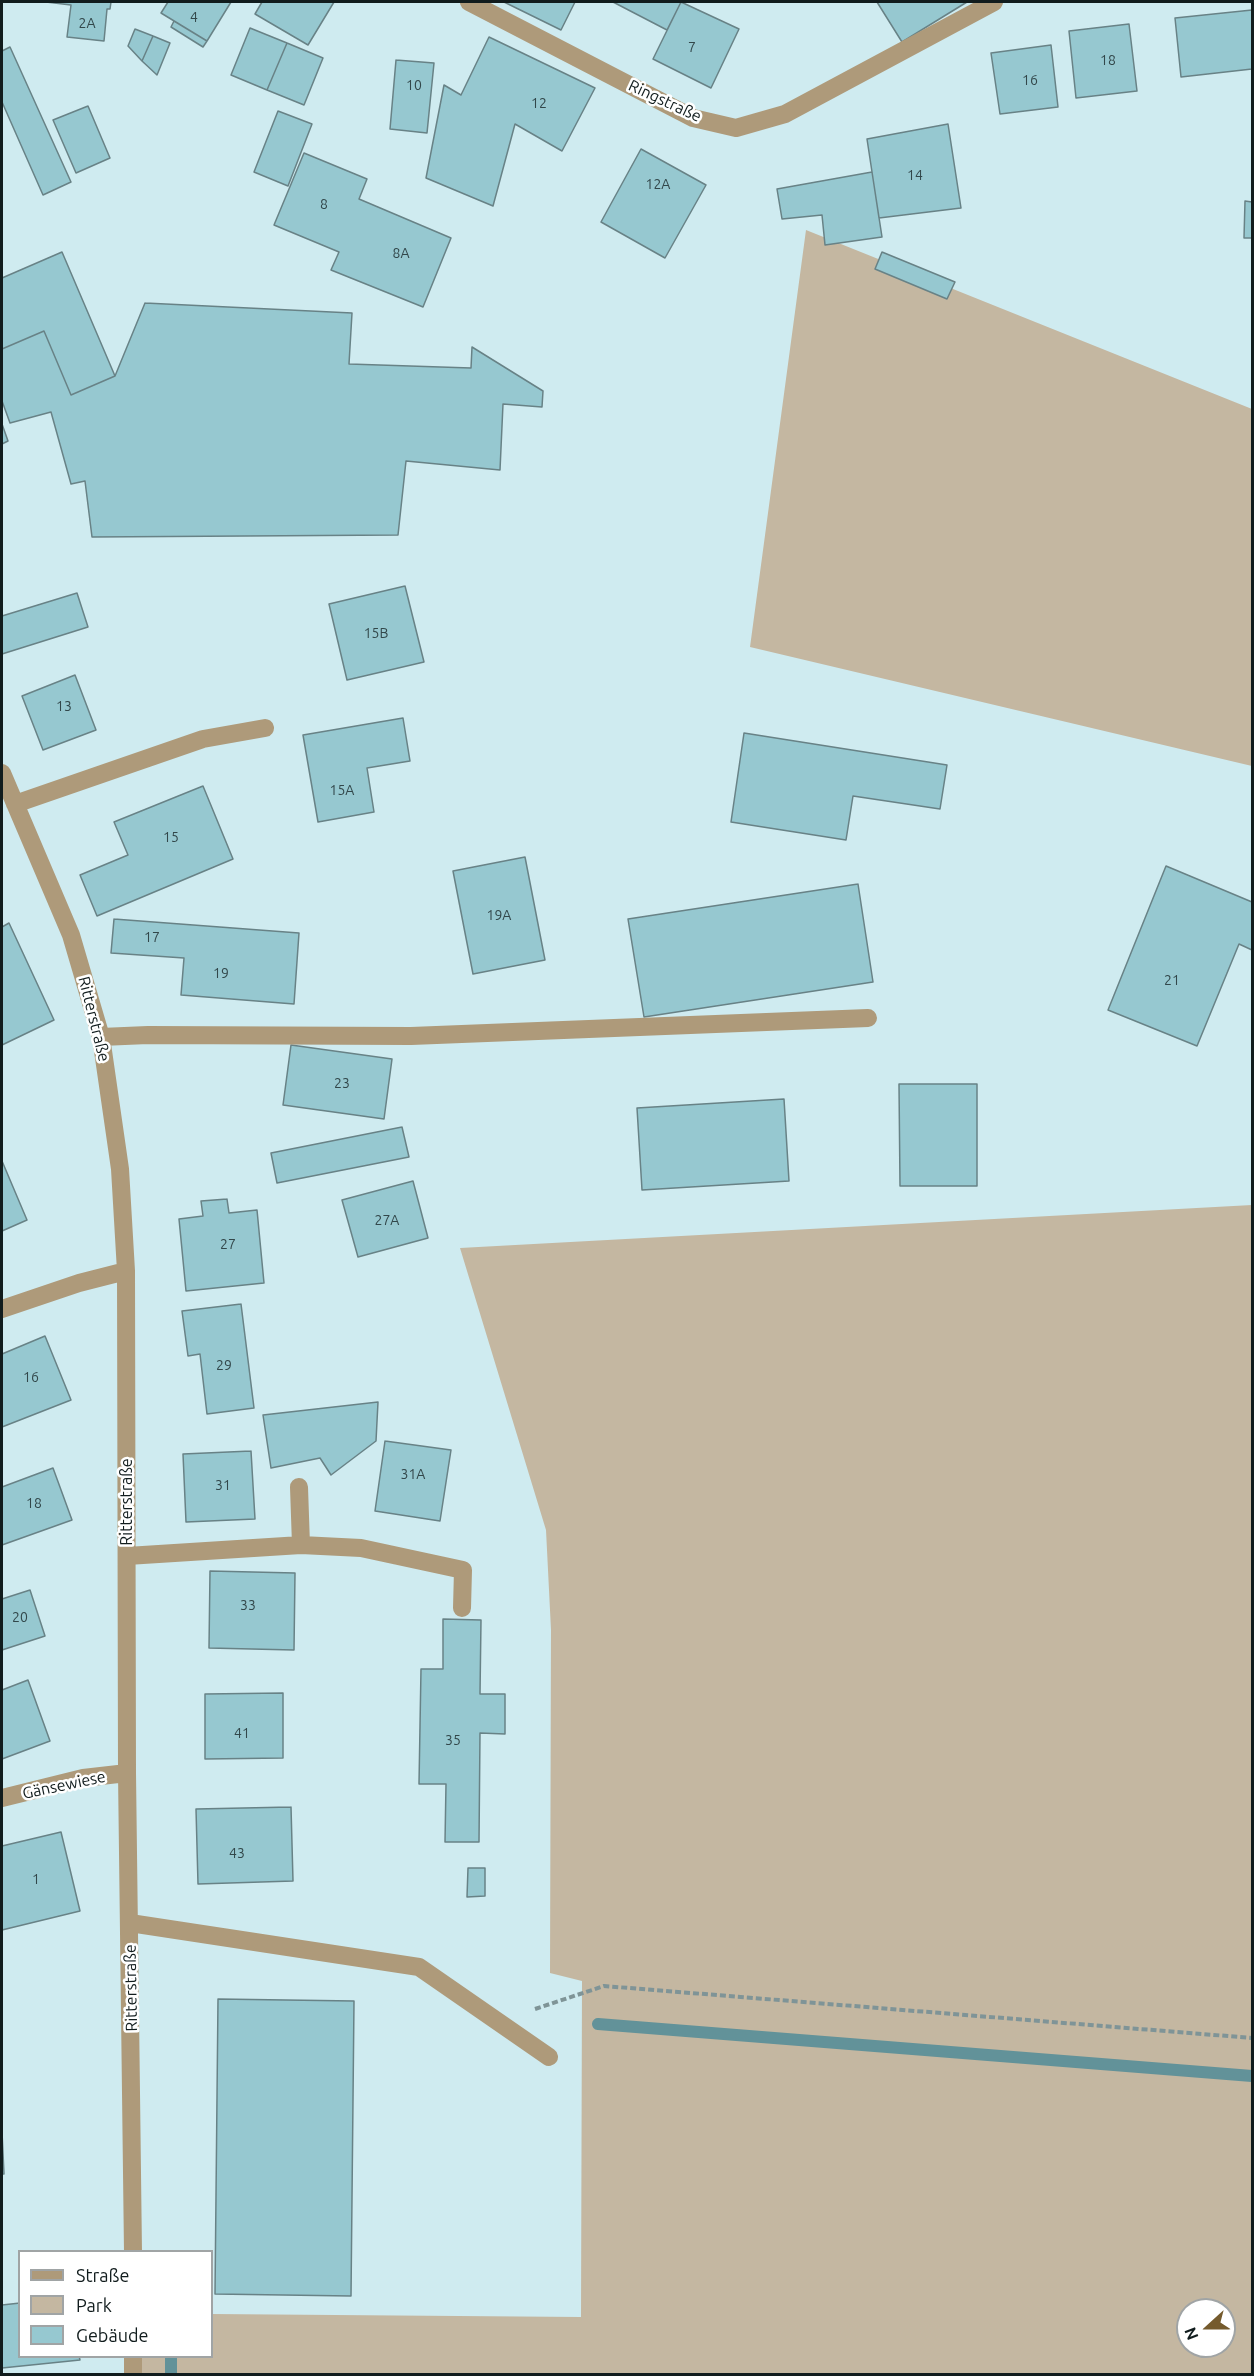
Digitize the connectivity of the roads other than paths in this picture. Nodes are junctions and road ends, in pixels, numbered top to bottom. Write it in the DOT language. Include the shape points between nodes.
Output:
graph roads {
  1 [pos="469,2"];
  2 [pos="994,2"];
  3 [pos="265,728"];
  4 [pos="2,773"];
  5 [pos="15,804"];
  6 [pos="868,1018"];
  7 [pos="101,1037"];
  8 [pos="126,1271"];
  9 [pos="2,1309"];
  10 [pos="299,1487"];
  11 [pos="301,1545"];
  12 [pos="127,1556"];
  13 [pos="462,1608"];
  14 [pos="127,1773"];
  15 [pos="2,1798"];
  16 [pos="130,1923"];
  17 [pos="549,2057"];
  18 [pos="133,2250"];
  19 [pos="133,2358"];
  20 [pos="133,2374"];
  1 -- 2 [label="street, Ringstraße" via="693,118 736,128 785,114"];
  3 -- 5 [label="street" via="203,739"];
  4 -- 5 [label="street, Ritterstraße"];
  5 -- 7 [label="street, Ritterstraße" via="71,935"];
  6 -- 7 [label="street" via="411,1036"];
  7 -- 8 [label="street, Ritterstraße" via="120,1169"];
  8 -- 9 [label="street" via="79,1282"];
  8 -- 12 [label="street, Ritterstraße"];
  10 -- 11 [label="street"];
  11 -- 12 [label="street"];
  11 -- 13 [label="street" via="362,1548 463,1570"];
  12 -- 14 [label="street, Ritterstraße"];
  14 -- 15 [label="street, Gänsewiese" via="83,1778"];
  14 -- 16 [label="street, Ritterstraße"];
  16 -- 17 [label="street" via="419,1967"];
  16 -- 18 [label="street, Ritterstraße"];
  19 -- 20 [label="street"];
}
